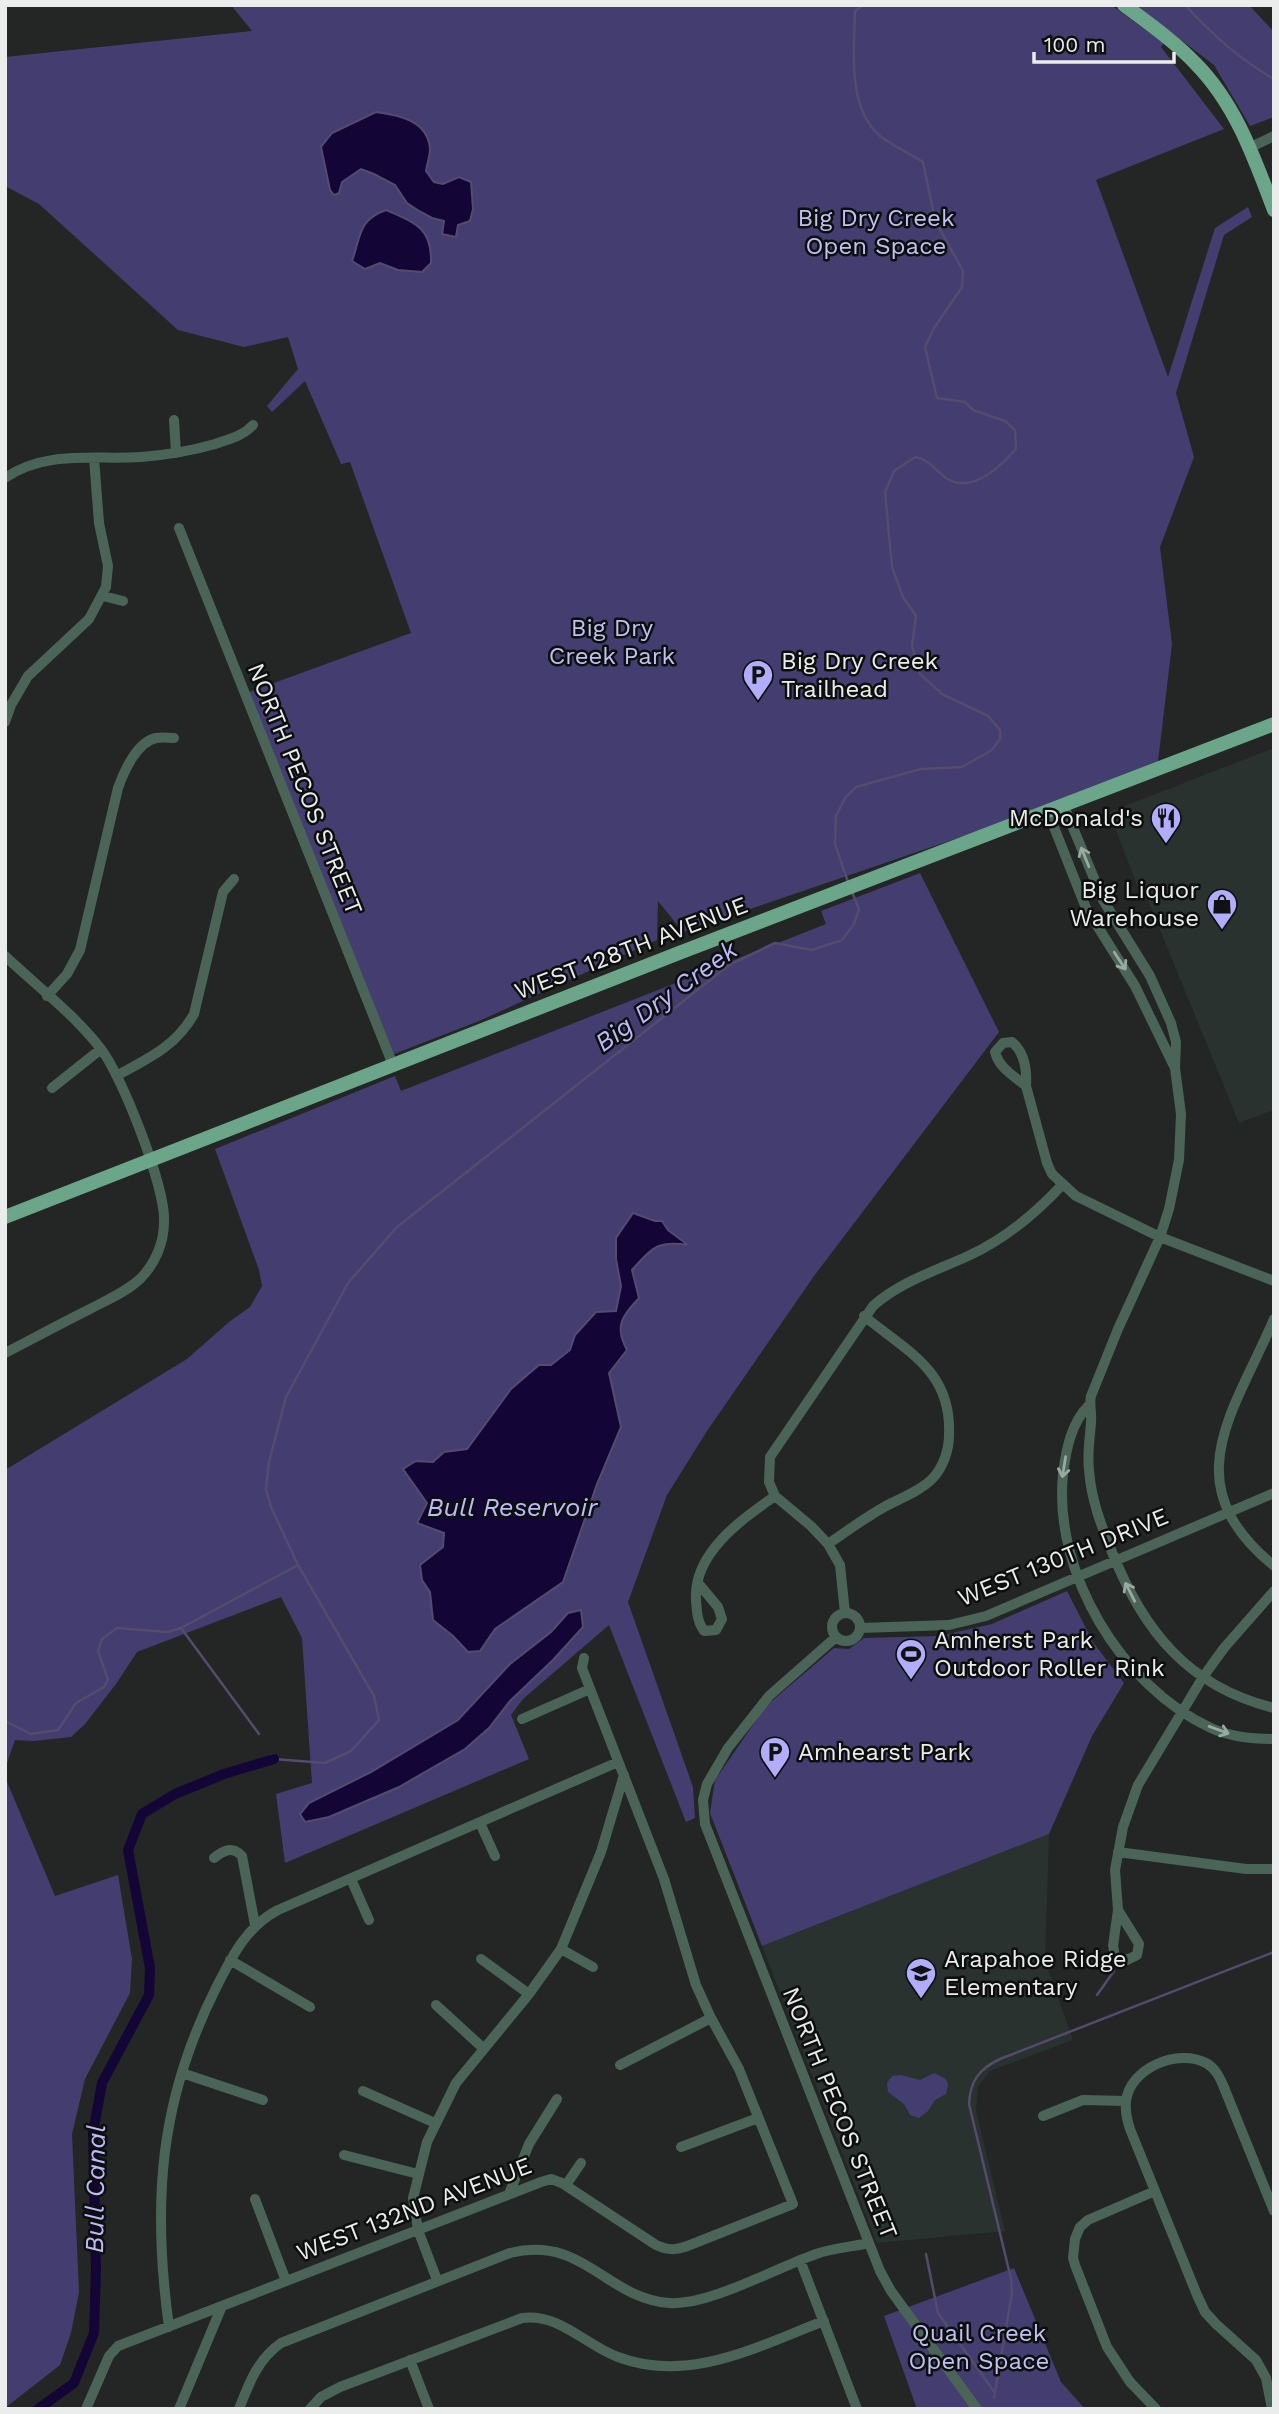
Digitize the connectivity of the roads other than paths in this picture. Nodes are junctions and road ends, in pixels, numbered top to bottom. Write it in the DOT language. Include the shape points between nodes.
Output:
graph roads {
  1 [pos="1124,5"];
  2 [pos="1274,136"];
  3 [pos="1249,148"];
  4 [pos="1274,209"];
  5 [pos="174,420"];
  6 [pos="253,425"];
  7 [pos="176,453"];
  8 [pos="94,458"];
  9 [pos="5,478"];
  10 [pos="179,528"];
  11 [pos="103,596"];
  12 [pos="123,601"];
  13 [pos="5,722"];
  14 [pos="1274,724"];
  15 [pos="174,738"];
  16 [pos="1064,806"];
  17 [pos="1048,812"];
  18 [pos="234,879"];
  19 [pos="1107,908"];
  20 [pos="1089,915"];
  21 [pos="5,956"];
  22 [pos="47,996"];
  23 [pos="101,1049"];
  24 [pos="393,1065"];
  25 [pos="1175,1068"];
  26 [pos="118,1075"];
  27 [pos="1026,1086"];
  28 [pos="52,1088"];
  29 [pos="150,1161"];
  30 [pos="1062,1185"];
  31 [pos="5,1217"];
  32 [pos="1160,1237"];
  33 [pos="1274,1281"];
  34 [pos="864,1316"];
  35 [pos="1274,1319"];
  36 [pos="5,1353"];
  37 [pos="1089,1405"];
  38 [pos="1274,1493"];
  39 [pos="775,1496"];
  40 [pos="1230,1512"];
  41 [pos="828,1544"];
  42 [pos="1115,1560"];
  43 [pos="1274,1566"];
  44 [pos="1077,1577"];
  45 [pos="698,1583"];
  46 [pos="1274,1591"];
  47 [pos="845,1613"];
  48 [pos="860,1628"];
  49 [pos="836,1637"];
  50 [pos="584,1658"];
  51 [pos="1203,1677"];
  52 [pos="590,1689"];
  53 [pos="1274,1708"];
  54 [pos="1182,1710"];
  55 [pos="522,1719"];
  56 [pos="1274,1739"];
  57 [pos="618,1762"];
  58 [pos="624,1775"];
  59 [pos="480,1822"];
  60 [pos="1118,1853"];
  61 [pos="495,1856"];
  62 [pos="214,1858"];
  63 [pos="1274,1869"];
  64 [pos="351,1879"];
  65 [pos="1118,1910"];
  66 [pos="369,1920"];
  67 [pos="255,1925"];
  68 [pos="561,1949"];
  69 [pos="481,1959"];
  70 [pos="230,1960"];
  71 [pos="593,1967"];
  72 [pos="529,1994"];
  73 [pos="436,2005"];
  74 [pos="310,2007"];
  75 [pos="710,2018"];
  76 [pos="483,2048"];
  77 [pos="620,2065"];
  78 [pos="183,2073"];
  79 [pos="363,2091"];
  80 [pos="263,2099"];
  81 [pos="557,2099"];
  82 [pos="1126,2101"];
  83 [pos="1043,2116"];
  84 [pos="758,2118"];
  85 [pos="435,2123"];
  86 [pos="681,2147"];
  87 [pos="344,2155"];
  88 [pos="581,2163"];
  89 [pos="418,2174"];
  90 [pos="565,2185"];
  91 [pos="1155,2191"];
  92 [pos="509,2194"];
  93 [pos="254,2199"];
  94 [pos="1274,2211"];
  95 [pos="418,2230"];
  96 [pos="869,2243"];
  97 [pos="800,2260"];
  98 [pos="437,2280"];
  99 [pos="286,2281"];
  100 [pos="222,2306"];
  101 [pos="824,2321"];
  102 [pos="169,2327"];
  103 [pos="410,2360"];
  104 [pos="86,2409"];
  105 [pos="179,2409"];
  106 [pos="239,2409"];
  107 [pos="310,2409"];
  108 [pos="429,2409"];
  109 [pos="858,2409"];
  110 [pos="977,2409"];
  111 [pos="1156,2409"];
  112 [pos="1272,2409"];
  1 -- 3 [label="main road" via="1197,64 1232,111"];
  2 -- 3 [label="street"];
  3 -- 4 [label="main road"];
  5 -- 7 [label="street"];
  6 -- 7 [label="street" via="231,439"];
  7 -- 8 [label="street"];
  8 -- 9 [label="street" via="44,460"];
  8 -- 11 [label="street" via="108,566"];
  10 -- 24 [label="street, NORTH PECOS STREET"];
  11 -- 12 [label="street"];
  11 -- 13 [label="street" via="89,620 28,676"];
  14 -- 16 [label="main road, WEST 128TH AVENUE"];
  15 -- 22 [label="street" via="149,741 124,772 80,950"];
  16 -- 17 [label="main road, WEST 128TH AVENUE"];
  19 -- 16 [label="street, one-way"];
  17 -- 20 [label="street"];
  17 -- 24 [label="main road, WEST 128TH AVENUE"];
  18 -- 26 [label="street" via="223,892 194,1014 170,1045"];
  19 -- 20 [label="street"];
  19 -- 25 [label="street" via="1162,999 1176,1042"];
  20 -- 25 [label="street, one-way" via="1129,976"];
  21 -- 22 [label="street"];
  22 -- 23 [label="street"];
  23 -- 26 [label="street"];
  23 -- 28 [label="street"];
  24 -- 29 [label="main road, WEST 128TH AVENUE"];
  25 -- 32 [label="street" via="1180,1160"];
  26 -- 29 [label="street"];
  27 -- 30 [label="street" via="1047,1163"];
  29 -- 31 [label="main road, WEST 128TH AVENUE"];
  29 -- 36 [label="street" via="163,1202 164,1223 159,1251 141,1278"];
  30 -- 32 [label="street"];
  30 -- 34 [label="street" via="1003,1236 904,1284"];
  32 -- 33 [label="street"];
  32 -- 37 [label="street"];
  34 -- 39 [label="street" via="770,1457 769,1482"];
  34 -- 41 [label="street" via="937,1379 946,1398 949,1440 932,1479"];
  35 -- 40 [label="street" via="1220,1442 1218,1480"];
  37 -- 42 [label="street" via="1092,1494"];
  37 -- 44 [label="street, one-way" via="1074,1426 1062,1488 1063,1519"];
  38 -- 40 [label="street, WEST 130TH DRIVE"];
  39 -- 41 [label="street"];
  39 -- 45 [label="street" via="740,1522 708,1555"];
  40 -- 42 [label="street, WEST 130TH DRIVE"];
  40 -- 43 [label="street" via="1244,1537"];
  41 -- 47 [label="street" via="840,1565"];
  42 -- 44 [label="street, WEST 130TH DRIVE"];
  51 -- 42 [label="street, one-way" via="1172,1652 1147,1623"];
  44 -- 48 [label="street, WEST 130TH DRIVE" via="986,1616 949,1625"];
  44 -- 54 [label="street" via="1114,1645 1140,1676"];
  46 -- 51 [label="street"];
  47 -- 48 [label="street" via="856,1617"];
  47 -- 49 [label="street" via="834,1620"];
  48 -- 49 [label="street" via="849,1641"];
  49 -- 96 [label="street, NORTH PECOS STREET" via="756,1710 711,1775 704,1813"];
  50 -- 52 [label="street" via="582,1668"];
  51 -- 53 [label="street"];
  51 -- 54 [label="street"];
  52 -- 55 [label="street"];
  52 -- 57 [label="street"];
  54 -- 56 [label="street, one-way" via="1239,1737"];
  54 -- 60 [label="street" via="1138,1785"];
  57 -- 58 [label="street"];
  57 -- 59 [label="street"];
  58 -- 68 [label="street" via="601,1852"];
  58 -- 75 [label="street"];
  59 -- 61 [label="street"];
  59 -- 64 [label="street"];
  60 -- 63 [label="street"];
  60 -- 65 [label="street"];
  62 -- 67 [label="street" via="228,1849 242,1856"];
  64 -- 66 [label="street"];
  64 -- 67 [label="street" via="278,1910"];
  67 -- 70 [label="street"];
  68 -- 71 [label="street"];
  68 -- 72 [label="street"];
  69 -- 72 [label="street"];
  70 -- 74 [label="street"];
  70 -- 78 [label="street" via="201,2017"];
  72 -- 76 [label="street"];
  73 -- 76 [label="street"];
  75 -- 77 [label="street"];
  75 -- 84 [label="street" via="739,2069"];
  76 -- 85 [label="street" via="456,2083"];
  78 -- 80 [label="street"];
  78 -- 102 [label="street" via="165,2144 160,2208"];
  79 -- 85 [label="street"];
  81 -- 92 [label="street" via="529,2144"];
  82 -- 83 [label="street" via="1083,2101"];
  82 -- 91 [label="street" via="1127,2118"];
  82 -- 94 [label="street" via="1143,2072 1176,2059 1207,2064 1217,2073"];
  84 -- 86 [label="street"];
  84 -- 90 [label="street, WEST 132ND AVENUE" via="793,2204 690,2245 675,2250 656,2245"];
  85 -- 89 [label="street"];
  87 -- 89 [label="street"];
  88 -- 90 [label="street"];
  89 -- 95 [label="street" via="413,2198"];
  90 -- 92 [label="street, WEST 132ND AVENUE" via="551,2179"];
  91 -- 111 [label="street" via="1088,2220 1075,2239 1073,2258 1107,2347 1130,2382"];
  91 -- 112 [label="street" via="1205,2312 1256,2360"];
  92 -- 95 [label="street, WEST 132ND AVENUE"];
  93 -- 99 [label="street"];
  95 -- 98 [label="street"];
  95 -- 99 [label="street, WEST 132ND AVENUE"];
  96 -- 97 [label="street"];
  96 -- 110 [label="street, NORTH PECOS STREET" via="891,2291"];
  97 -- 98 [label="street" via="682,2303 638,2296 573,2256 539,2249 510,2253"];
  97 -- 101 [label="street"];
  98 -- 106 [label="street" via="281,2343 257,2368"];
  99 -- 100 [label="street, WEST 132ND AVENUE"];
  100 -- 102 [label="street, WEST 132ND AVENUE"];
  100 -- 105 [label="street"];
  101 -- 103 [label="street" via="692,2366 632,2362 539,2317 513,2321"];
  101 -- 109 [label="street"];
  102 -- 104 [label="street, WEST 132ND AVENUE" via="111,2352"];
  103 -- 107 [label="street" via="340,2387"];
  103 -- 108 [label="street"];
}
